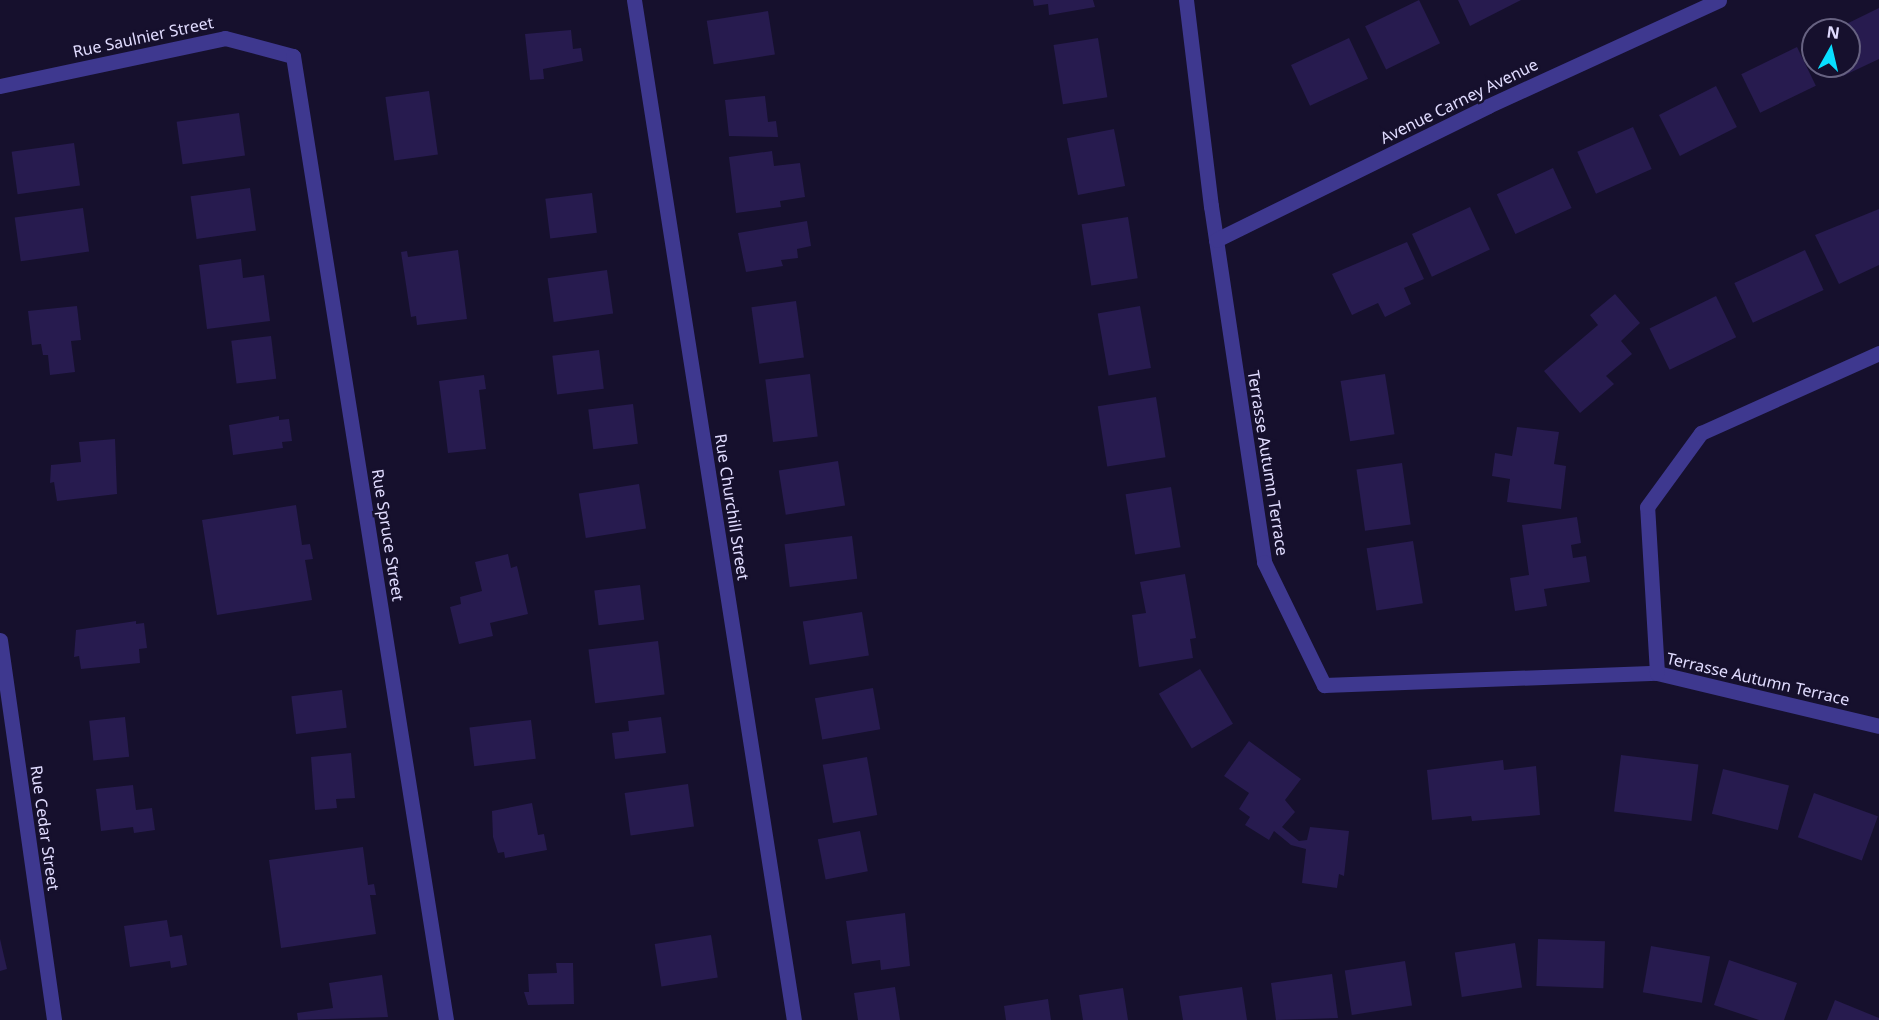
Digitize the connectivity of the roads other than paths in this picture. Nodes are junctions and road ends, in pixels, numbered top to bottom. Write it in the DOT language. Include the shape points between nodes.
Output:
graph roads {
  1 [pos="634,0"];
  2 [pos="1186,0"];
  3 [pos="1719,0"];
  4 [pos="293,56"];
  5 [pos="0,86"];
  6 [pos="1216,240"];
  7 [pos="1879,352"];
  8 [pos="0,640"];
  9 [pos="1658,673"];
  10 [pos="1879,726"];
  11 [pos="54,1020"];
  12 [pos="446,1020"];
  13 [pos="794,1020"];
  1 -- 13 [label="street, Rue Churchill Street"];
  2 -- 6 [label="street, Terrasse Autumn Terrace"];
  3 -- 6 [label="street, Avenue Carney Avenue" via="1488,106"];
  4 -- 5 [label="street, Rue Saulnier Street" via="225,38"];
  4 -- 12 [label="street, Rue Spruce Street"];
  6 -- 9 [label="street, Terrasse Autumn Terrace" via="1264,562 1324,685"];
  7 -- 9 [label="street" via="1701,432 1647,507"];
  8 -- 11 [label="street, Rue Cedar Street"];
  9 -- 10 [label="street, Terrasse Autumn Terrace"];
}
